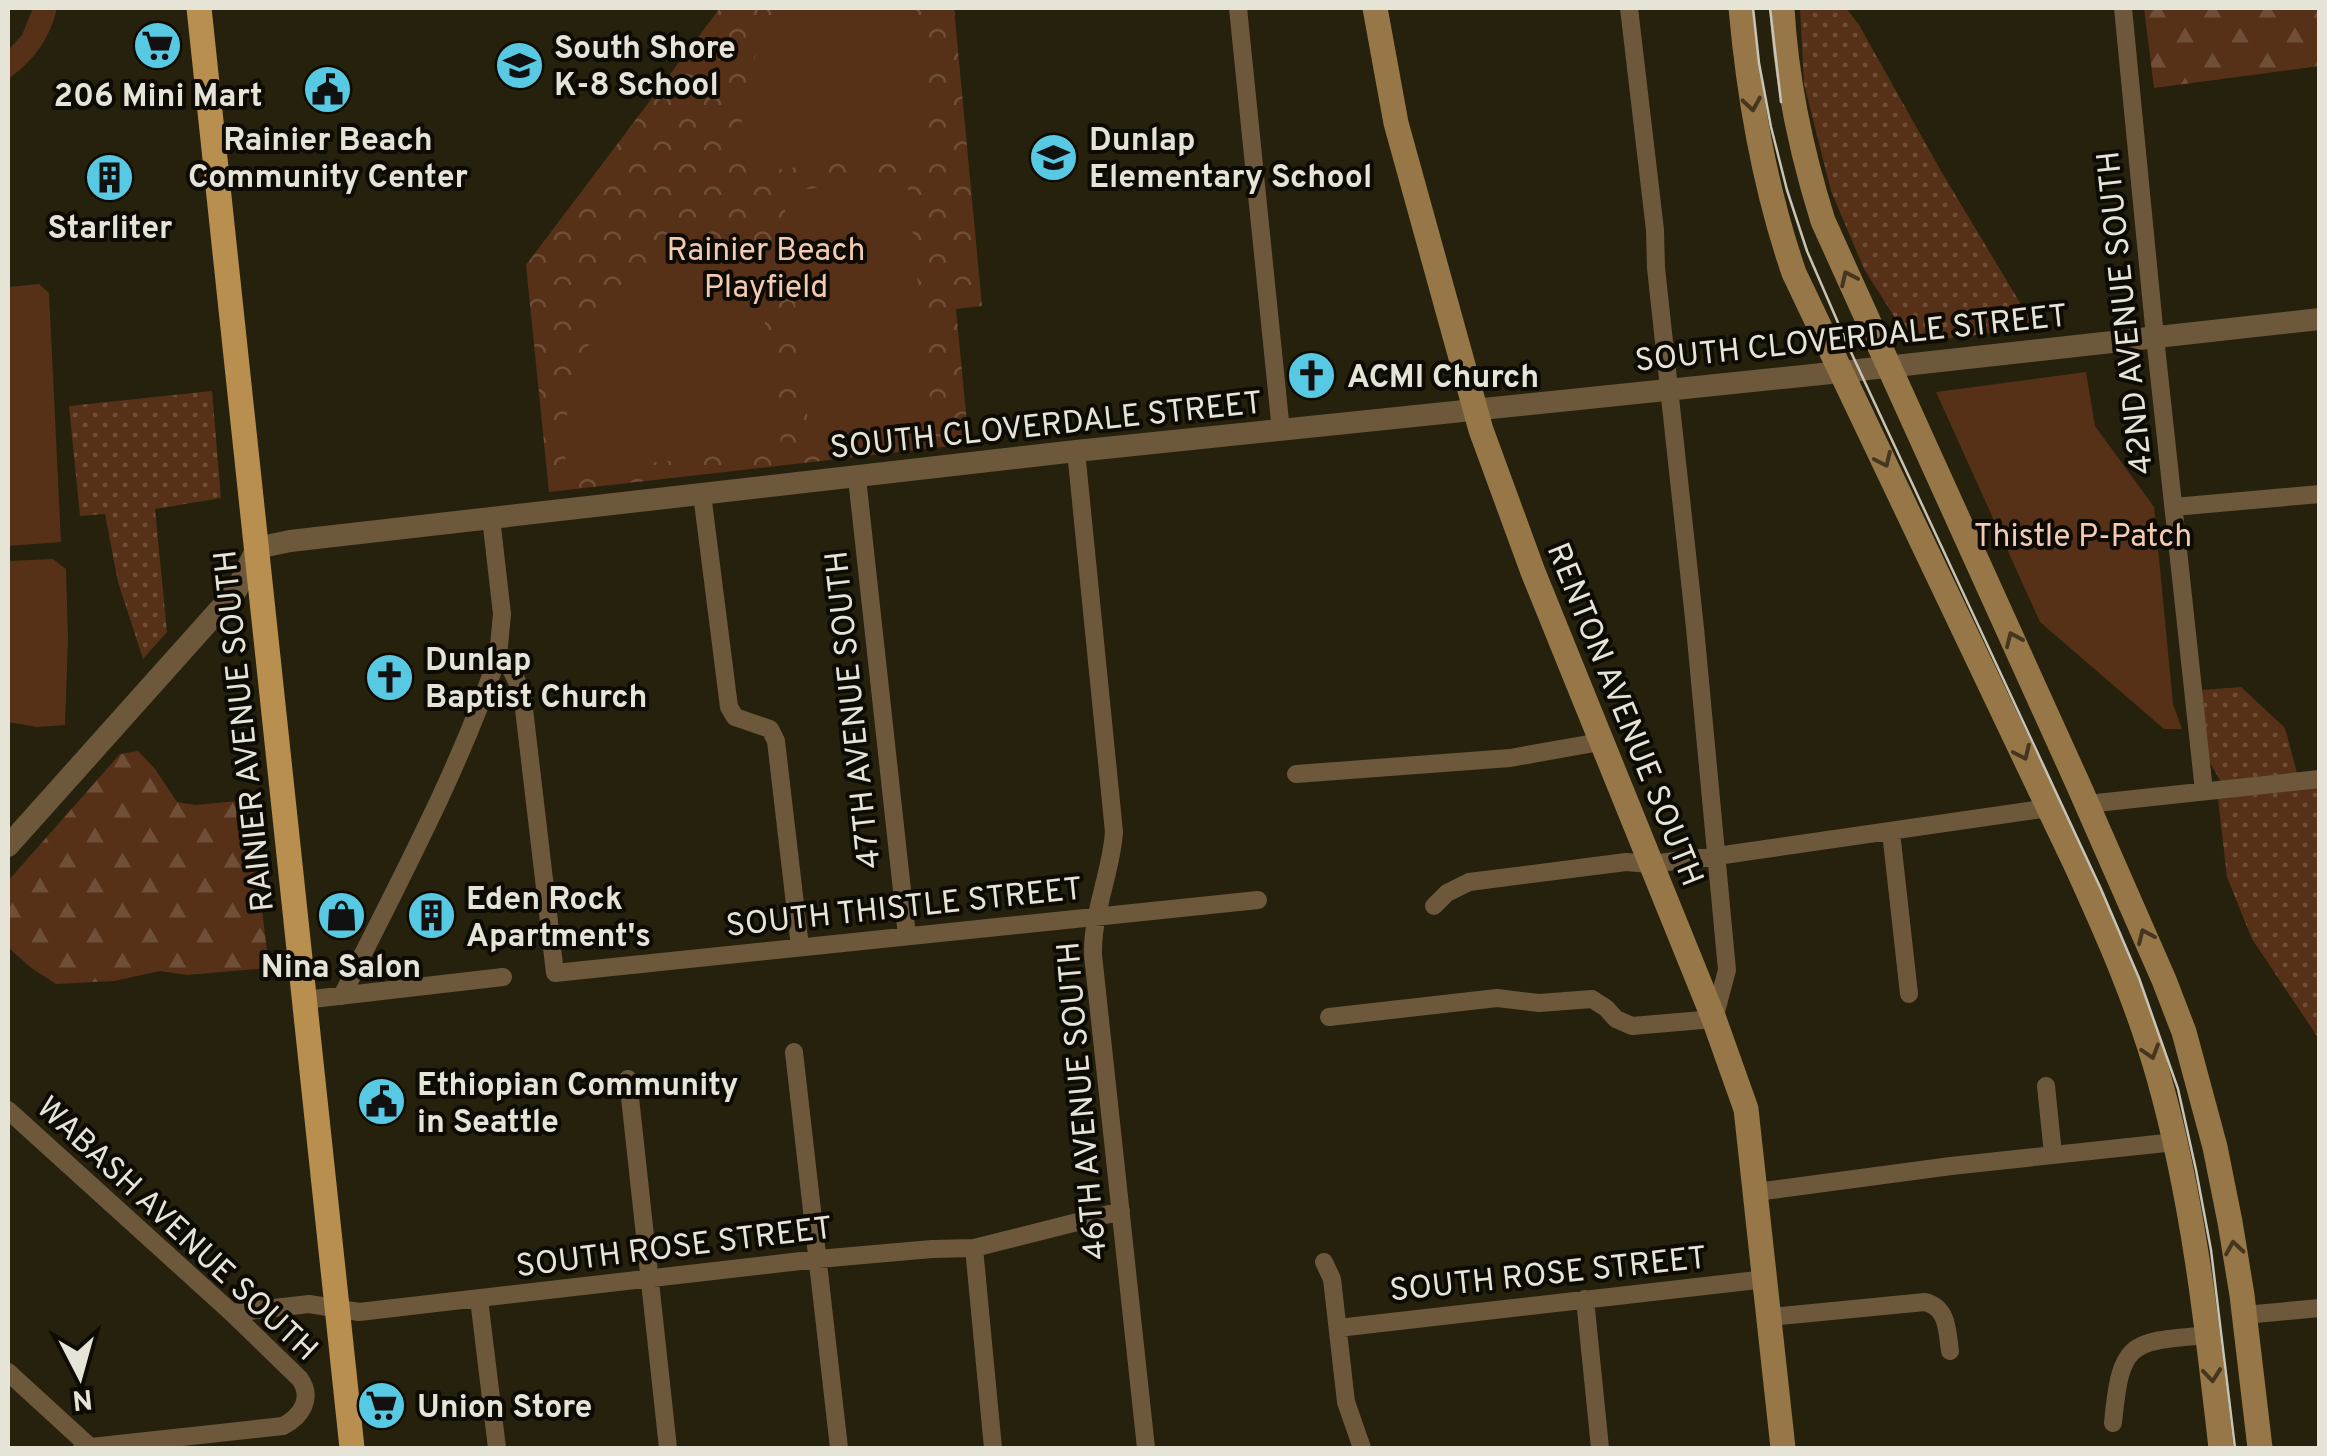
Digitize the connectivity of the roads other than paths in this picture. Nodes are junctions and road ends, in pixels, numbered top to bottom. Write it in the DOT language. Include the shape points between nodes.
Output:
graph roads {
  1 [pos="199,8"];
  2 [pos="1238,8"];
  3 [pos="1375,8"];
  4 [pos="1629,8"];
  5 [pos="1741,8"];
  6 [pos="1782,8"];
  7 [pos="2123,8"];
  8 [pos="2320,319"];
  9 [pos="2155,336"];
  10 [pos="1890,366"];
  11 [pos="1841,372"];
  12 [pos="1670,390"];
  13 [pos="1474,410"];
  14 [pos="1281,431"];
  15 [pos="1076,451"];
  16 [pos="857,478"];
  17 [pos="702,494"];
  18 [pos="2320,494"];
  19 [pos="2174,507"];
  20 [pos="491,518"];
  21 [pos="257,548"];
  22 [pos="498,656"];
  23 [pos="1600,742"];
  24 [pos="1296,774"];
  25 [pos="2320,779"];
  26 [pos="2204,791"];
  27 [pos="2087,804"];
  28 [pos="2050,808"];
  29 [pos="1891,832"];
  30 [pos="8,846"];
  31 [pos="1717,856"];
  32 [pos="1650,864"];
  33 [pos="1258,900"];
  34 [pos="1434,906"];
  35 [pos="1096,916"];
  36 [pos="907,936"];
  37 [pos="800,947"];
  38 [pos="503,978"];
  39 [pos="1909,994"];
  40 [pos="342,996"];
  41 [pos="304,1000"];
  42 [pos="1328,1017"];
  43 [pos="1714,1019"];
  44 [pos="794,1052"];
  45 [pos="628,1080"];
  46 [pos="2046,1086"];
  47 [pos="8,1110"];
  48 [pos="2175,1142"];
  49 [pos="2053,1154"];
  50 [pos="1756,1192"];
  51 [pos="1121,1211"];
  52 [pos="974,1248"];
  53 [pos="818,1259"];
  54 [pos="1324,1262"];
  55 [pos="648,1279"];
  56 [pos="1766,1279"];
  57 [pos="480,1299"];
  58 [pos="1585,1299"];
  59 [pos="337,1308"];
  60 [pos="2320,1308"];
  61 [pos="232,1313"];
  62 [pos="2244,1315"];
  63 [pos="1770,1317"];
  64 [pos="1338,1328"];
  65 [pos="2208,1335"];
  66 [pos="1950,1351"];
  67 [pos="8,1372"];
  68 [pos="2114,1423"];
  69 [pos="82,1448"];
  70 [pos="91,1448"];
  71 [pos="352,1448"];
  72 [pos="497,1448"];
  73 [pos="668,1448"];
  74 [pos="840,1448"];
  75 [pos="993,1448"];
  76 [pos="1146,1448"];
  77 [pos="1362,1448"];
  78 [pos="1600,1448"];
  79 [pos="1784,1448"];
  80 [pos="2221,1448"];
  81 [pos="2260,1448"];
  1 -- 21 [label="main road, RAINIER AVENUE SOUTH"];
  2 -- 14 [label="street"];
  3 -- 13 [label="main road, RENTON AVENUE SOUTH" via="1396,123"];
  4 -- 12 [label="street"];
  5 -- 11 [label="main road, one-way" via="1772,205 1794,272"];
  10 -- 6 [label="main road, one-way" via="1809,176 1784,52"];
  7 -- 9 [label="street, 42ND AVENUE SOUTH"];
  8 -- 9 [label="street, SOUTH CLOVERDALE STREET"];
  9 -- 10 [label="street, SOUTH CLOVERDALE STREET"];
  9 -- 19 [label="street, 42ND AVENUE SOUTH"];
  10 -- 11 [label="street, SOUTH CLOVERDALE STREET"];
  27 -- 10 [label="main road, one-way"];
  11 -- 12 [label="street, SOUTH CLOVERDALE STREET"];
  11 -- 28 [label="main road, one-way"];
  12 -- 13 [label="street, SOUTH CLOVERDALE STREET"];
  12 -- 31 [label="street"];
  13 -- 14 [label="street, SOUTH CLOVERDALE STREET"];
  13 -- 23 [label="main road, RENTON AVENUE SOUTH"];
  14 -- 15 [label="street, SOUTH CLOVERDALE STREET"];
  15 -- 16 [label="street, SOUTH CLOVERDALE STREET"];
  15 -- 35 [label="street, 46TH AVENUE SOUTH" via="1114,832"];
  16 -- 17 [label="street, SOUTH CLOVERDALE STREET"];
  16 -- 36 [label="street, 47TH AVENUE SOUTH"];
  17 -- 20 [label="street, SOUTH CLOVERDALE STREET"];
  17 -- 37 [label="street" via="729,707 734,717 770,729 776,741"];
  18 -- 19 [label="street"];
  19 -- 26 [label="street, 42ND AVENUE SOUTH"];
  20 -- 21 [label="street, SOUTH CLOVERDALE STREET"];
  20 -- 22 [label="street" via="502,614"];
  21 -- 30 [label="street" via="236,591"];
  21 -- 41 [label="main road, RAINIER AVENUE SOUTH"];
  22 -- 37 [label="street, SOUTH THISTLE STREET" via="522,692 555,973"];
  22 -- 40 [label="street" via="448,784"];
  23 -- 24 [label="street" via="1510,758"];
  23 -- 32 [label="main road, RENTON AVENUE SOUTH"];
  25 -- 26 [label="street"];
  26 -- 27 [label="street"];
  62 -- 27 [label="main road, one-way" via="2215,1146 2184,1032"];
  28 -- 29 [label="street"];
  28 -- 48 [label="main road, one-way" via="2131,991"];
  29 -- 31 [label="street"];
  29 -- 39 [label="street"];
  31 -- 32 [label="street"];
  31 -- 43 [label="street" via="1726,970"];
  32 -- 34 [label="street" via="1469,882"];
  32 -- 43 [label="main road, RENTON AVENUE SOUTH"];
  33 -- 35 [label="street, SOUTH THISTLE STREET"];
  35 -- 36 [label="street, SOUTH THISTLE STREET"];
  35 -- 51 [label="street, 46TH AVENUE SOUTH" via="1093,954"];
  36 -- 37 [label="street, SOUTH THISTLE STREET"];
  38 -- 40 [label="street"];
  40 -- 41 [label="street"];
  41 -- 59 [label="main road, RAINIER AVENUE SOUTH"];
  42 -- 43 [label="street" via="1497,998 1592,999 1632,1026"];
  43 -- 50 [label="main road, RENTON AVENUE SOUTH" via="1746,1109"];
  44 -- 53 [label="street"];
  45 -- 55 [label="street"];
  46 -- 49 [label="street"];
  47 -- 61 [label="street, WABASH AVENUE SOUTH"];
  48 -- 49 [label="street"];
  48 -- 65 [label="main road"];
  49 -- 50 [label="street"];
  50 -- 56 [label="main road, RENTON AVENUE SOUTH"];
  51 -- 52 [label="street, SOUTH ROSE STREET"];
  51 -- 76 [label="street, 46TH AVENUE SOUTH"];
  52 -- 53 [label="street, SOUTH ROSE STREET"];
  52 -- 75 [label="street"];
  53 -- 55 [label="street, SOUTH ROSE STREET"];
  53 -- 74 [label="street"];
  54 -- 64 [label="street"];
  55 -- 57 [label="street, SOUTH ROSE STREET"];
  55 -- 73 [label="street"];
  56 -- 58 [label="street, SOUTH ROSE STREET"];
  56 -- 63 [label="main road, RENTON AVENUE SOUTH"];
  57 -- 59 [label="street, SOUTH ROSE STREET" via="358,1312"];
  57 -- 72 [label="street"];
  58 -- 64 [label="street, SOUTH ROSE STREET"];
  58 -- 78 [label="street"];
  59 -- 61 [label="street, SOUTH ROSE STREET" via="309,1304"];
  59 -- 71 [label="main road, RAINIER AVENUE SOUTH"];
  60 -- 62 [label="street"];
  61 -- 70 [label="street, WABASH AVENUE SOUTH" via="300,1379 307,1391 298,1414 282,1426"];
  62 -- 81 [label="main road"];
  63 -- 66 [label="street" via="1925,1302 1942,1312"];
  63 -- 79 [label="main road, RENTON AVENUE SOUTH"];
  64 -- 77 [label="street" via="1346,1402"];
  65 -- 68 [label="street" via="2154,1340 2130,1354 2117,1381"];
  65 -- 80 [label="main road, one-way"];
  67 -- 70 [label="street"];
  69 -- 70 [label="street"];
}
